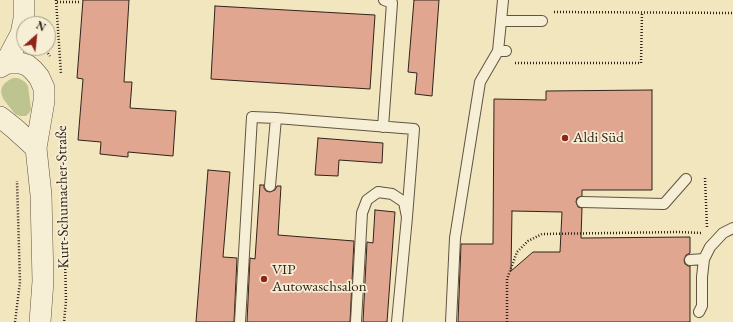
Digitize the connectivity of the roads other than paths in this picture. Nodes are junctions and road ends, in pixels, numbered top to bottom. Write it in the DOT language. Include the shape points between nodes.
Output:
graph roads {
  1 [pos="24,0"];
  2 [pos="384,0"];
  3 [pos="503,0"];
  4 [pos="545,16"];
  5 [pos="501,21"];
  6 [pos="2,66"];
  7 [pos="0,117"];
  8 [pos="276,118"];
  9 [pos="383,127"];
  10 [pos="36,148"];
  11 [pos="686,179"];
  12 [pos="270,186"];
  13 [pos="582,202"];
  14 [pos="407,217"];
  15 [pos="733,228"];
  16 [pos="704,259"];
  17 [pos="690,260"];
  18 [pos="697,308"];
  19 [pos="40,322"];
  20 [pos="240,322"];
  21 [pos="356,322"];
  22 [pos="397,322"];
  23 [pos="450,322"];
  1 -- 6 [label="street, Kurt-Schumacher-Straße" via="21,34"];
  2 -- 9 [label="lane" via="392,3"];
  3 -- 5 [label="lane"];
  4 -- 5 [label="lane"];
  5 -- 23 [label="lane" via="502,51 480,82 455,238"];
  6 -- 10 [label="street, Kurt-Schumacher-Straße" via="10,63 27,65 34,70 44,88"];
  7 -- 10 [label="street, Kurt-Schumacher-Straße"];
  8 -- 9 [label="lane"];
  8 -- 12 [label="lane"];
  8 -- 20 [label="lane" via="252,117"];
  9 -- 14 [label="lane" via="414,129"];
  10 -- 19 [label="street, Kurt-Schumacher-Straße" via="41,195 43,281"];
  11 -- 13 [label="lane" via="664,204"];
  14 -- 21 [label="lane" via="404,202 392,194 378,192 367,200 362,213"];
  14 -- 22 [label="lane"];
  15 -- 16 [label="lane" via="723,233 710,247"];
  16 -- 17 [label="lane"];
  16 -- 18 [label="lane"];
}
